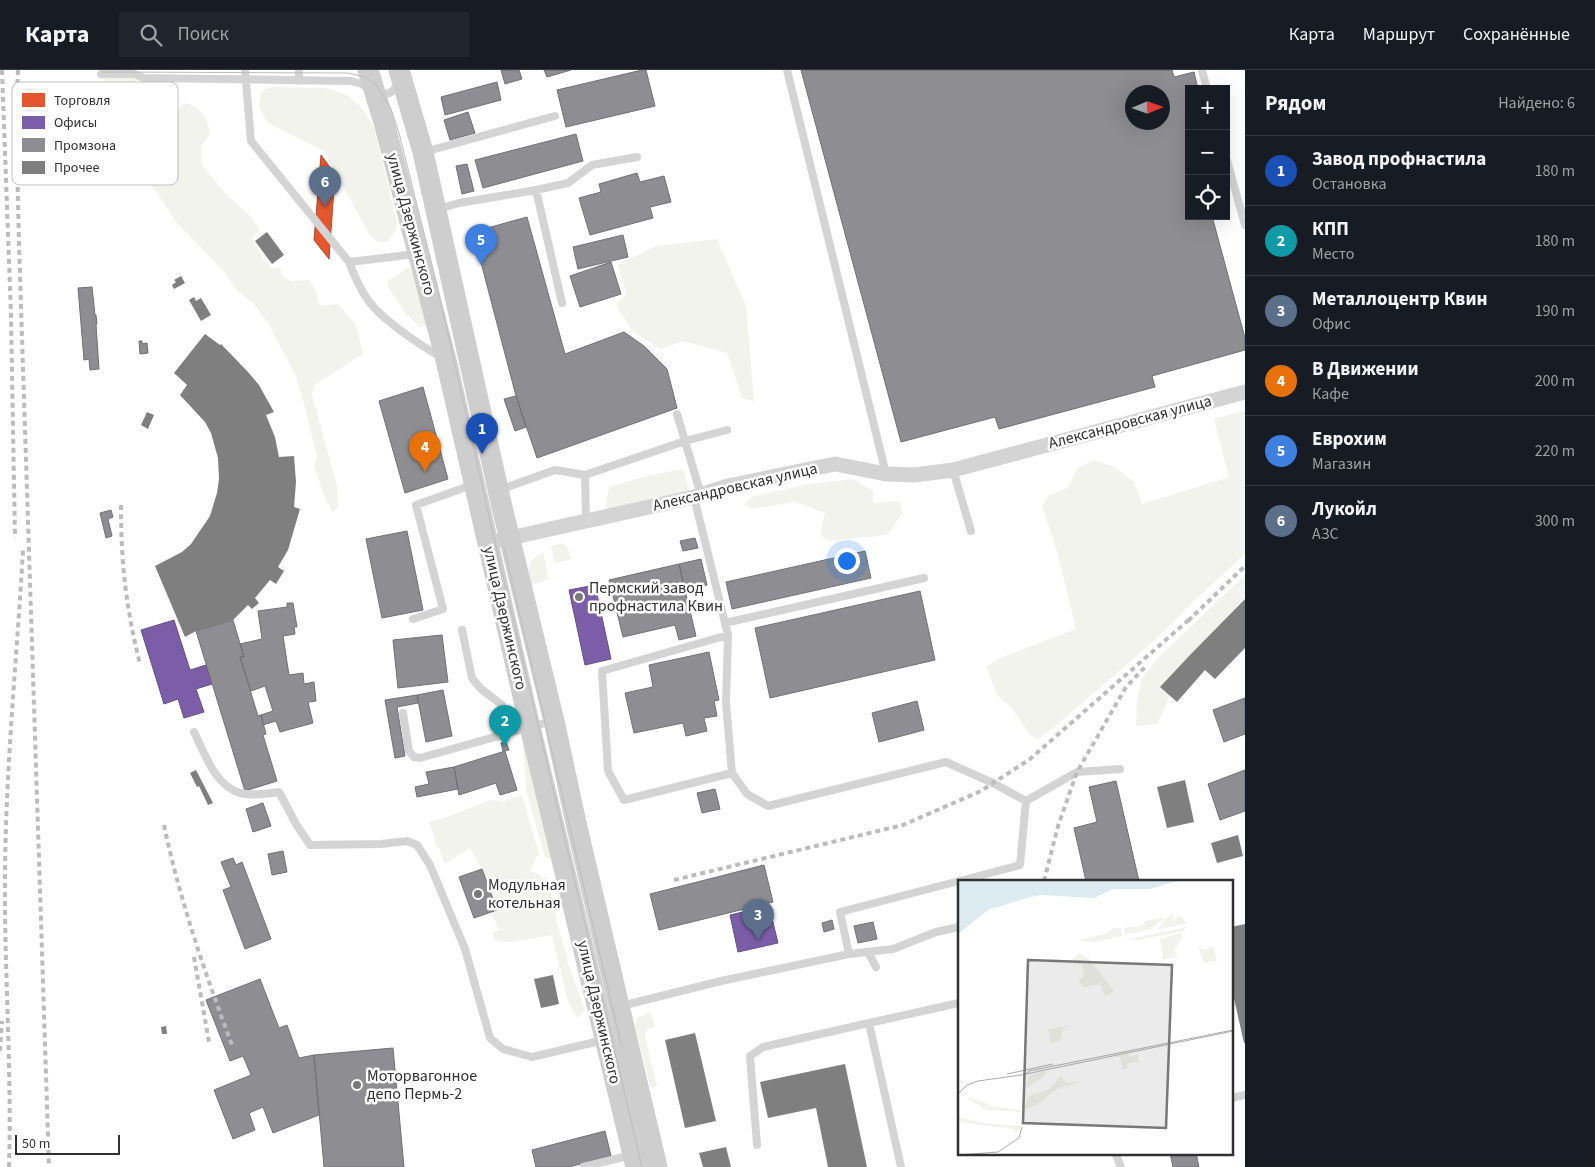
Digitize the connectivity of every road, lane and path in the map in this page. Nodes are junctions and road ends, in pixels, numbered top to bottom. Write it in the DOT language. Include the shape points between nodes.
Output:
graph roads {
  1 [pos="246,70"];
  2 [pos="300,70"];
  3 [pos="368,70"];
  4 [pos="787,70"];
  5 [pos="1202,70"];
  6 [pos="134,72"];
  7 [pos="101,74"];
  8 [pos="400,76"];
  9 [pos="246,80"];
  10 [pos="300,81"];
  11 [pos="1206,85"];
  12 [pos="376,96"];
  13 [pos="555,116"];
  14 [pos="424,152"];
  15 [pos="637,157"];
  16 [pos="1230,172"];
  17 [pos="536,190"];
  18 [pos="437,210"];
  19 [pos="1245,226"];
  20 [pos="419,253"];
  21 [pos="349,262"];
  22 [pos="562,303"];
  23 [pos="446,360"];
  24 [pos="1245,392"];
  25 [pos="677,414"];
  26 [pos="727,430"];
  27 [pos="685,441"];
  28 [pos="952,470"];
  29 [pos="886,474"];
  30 [pos="585,475"];
  31 [pos="474,484"];
  32 [pos="498,490"];
  33 [pos="697,496"];
  34 [pos="586,521"];
  35 [pos="971,531"];
  36 [pos="510,538"];
  37 [pos="488,544"];
  38 [pos="924,578"];
  39 [pos="413,619"];
  40 [pos="725,623"];
  41 [pos="462,630"];
  42 [pos="728,635"];
  43 [pos="403,713"];
  44 [pos="554,720"];
  45 [pos="530,727"];
  46 [pos="194,732"];
  47 [pos="508,733"];
  48 [pos="1120,769"];
  49 [pos="732,773"];
  50 [pos="1026,801"];
  51 [pos="963,880"];
  52 [pos="958,881"];
  53 [pos="958,926"];
  54 [pos="868,952"];
  55 [pos="849,954"];
  56 [pos="876,967"];
  57 [pos="958,1003"];
  58 [pos="609,1009"];
  59 [pos="869,1023"];
  60 [pos="606,1039"];
  61 [pos="1245,1094"];
  62 [pos="1232,1098"];
  63 [pos="757,1146"];
  64 [pos="1115,1154"];
  65 [pos="635,1161"];
  66 [pos="583,1167"];
  67 [pos="657,1167"];
  68 [pos="901,1167"];
  69 [pos="1121,1167"];
  1 -- 9 [label="lane"];
  2 -- 10 [label="lane"];
  3 -- 12 [label="main road, улица Дзержинского"];
  4 -- 29 [label="lane"];
  5 -- 11 [label="lane"];
  6 -- 7 [label="lane"];
  6 -- 9 [label="lane" via="144,78"];
  8 -- 12 [label="lane" via="396,89 390,94"];
  8 -- 14 [label="main road, улица Дзержинского"];
  9 -- 10 [label="lane"];
  9 -- 21 [label="lane" via="251,140"];
  10 -- 12 [label="lane" via="351,81 362,84"];
  12 -- 20 [label="main road, улица Дзержинского"];
  13 -- 14 [label="lane"];
  14 -- 18 [label="main road, улица Дзержинского"];
  15 -- 17 [label="lane" via="592,166 568,183"];
  16 -- 19 [label="lane"];
  17 -- 18 [label="lane" via="459,203"];
  17 -- 22 [label="lane"];
  18 -- 32 [label="main road, улица Дзержинского"];
  20 -- 21 [label="lane"];
  20 -- 23 [label="main road, улица Дзержинского"];
  21 -- 23 [label="lane" via="368,302"];
  23 -- 31 [label="main road, улица Дзержинского"];
  24 -- 28 [label="street, Александровская улица"];
  25 -- 27 [label="lane"];
  26 -- 27 [label="lane"];
  27 -- 30 [label="lane"];
  27 -- 33 [label="lane"];
  28 -- 29 [label="street, Александровская улица"];
  28 -- 35 [label="lane"];
  29 -- 33 [label="street, Александровская улица" via="836,464 728,486"];
  30 -- 32 [label="lane" via="555,470"];
  30 -- 34 [label="lane"];
  31 -- 37 [label="main road, улица Дзержинского"];
  31 -- 39 [label="lane" via="416,505 443,609"];
  32 -- 36 [label="main road, улица Дзержинского"];
  33 -- 34 [label="street, Александровская улица"];
  33 -- 40 [label="lane"];
  34 -- 36 [label="street, Александровская улица"];
  36 -- 37 [label="street, Александровская улица"];
  36 -- 44 [label="main road, улица Дзержинского"];
  37 -- 45 [label="main road, улица Дзержинского"];
  38 -- 40 [label="lane"];
  40 -- 42 [label="lane"];
  41 -- 47 [label="lane" via="472,678 502,705"];
  42 -- 49 [label="lane" via="726,703"];
  42 -- 49 [label="lane" via="602,671 608,771 624,800"];
  43 -- 47 [label="lane" via="410,751 416,758"];
  44 -- 45 [label="lane"];
  44 -- 58 [label="main road, улица Дзержинского"];
  45 -- 47 [label="lane"];
  45 -- 58 [label="main road, улица Дзержинского"];
  46 -- 60 [label="lane" via="210,766 226,785 239,793 279,792 310,845 407,841 417,845 430,865 465,949 490,1038 502,1049 532,1057"];
  48 -- 50 [label="lane" via="1077,772"];
  49 -- 50 [label="lane" via="746,794 768,806 946,762"];
  50 -- 51 [label="lane" via="1020,865"];
  52 -- 55 [label="lane" via="840,912"];
  53 -- 54 [label="lane" via="893,949"];
  54 -- 55 [label="lane"];
  54 -- 56 [label="lane"];
  55 -- 58 [label="lane"];
  57 -- 59 [label="lane"];
  58 -- 60 [label="main road, улица Дзержинского"];
  58 -- 67 [label="main road, улица Дзержинского"];
  59 -- 63 [label="lane" via="763,1047 750,1056"];
  59 -- 68 [label="lane"];
  60 -- 65 [label="main road, улица Дзержинского"];
  61 -- 62 [label="lane"];
  64 -- 69 [label="lane"];
  65 -- 66 [label="lane"];
}
